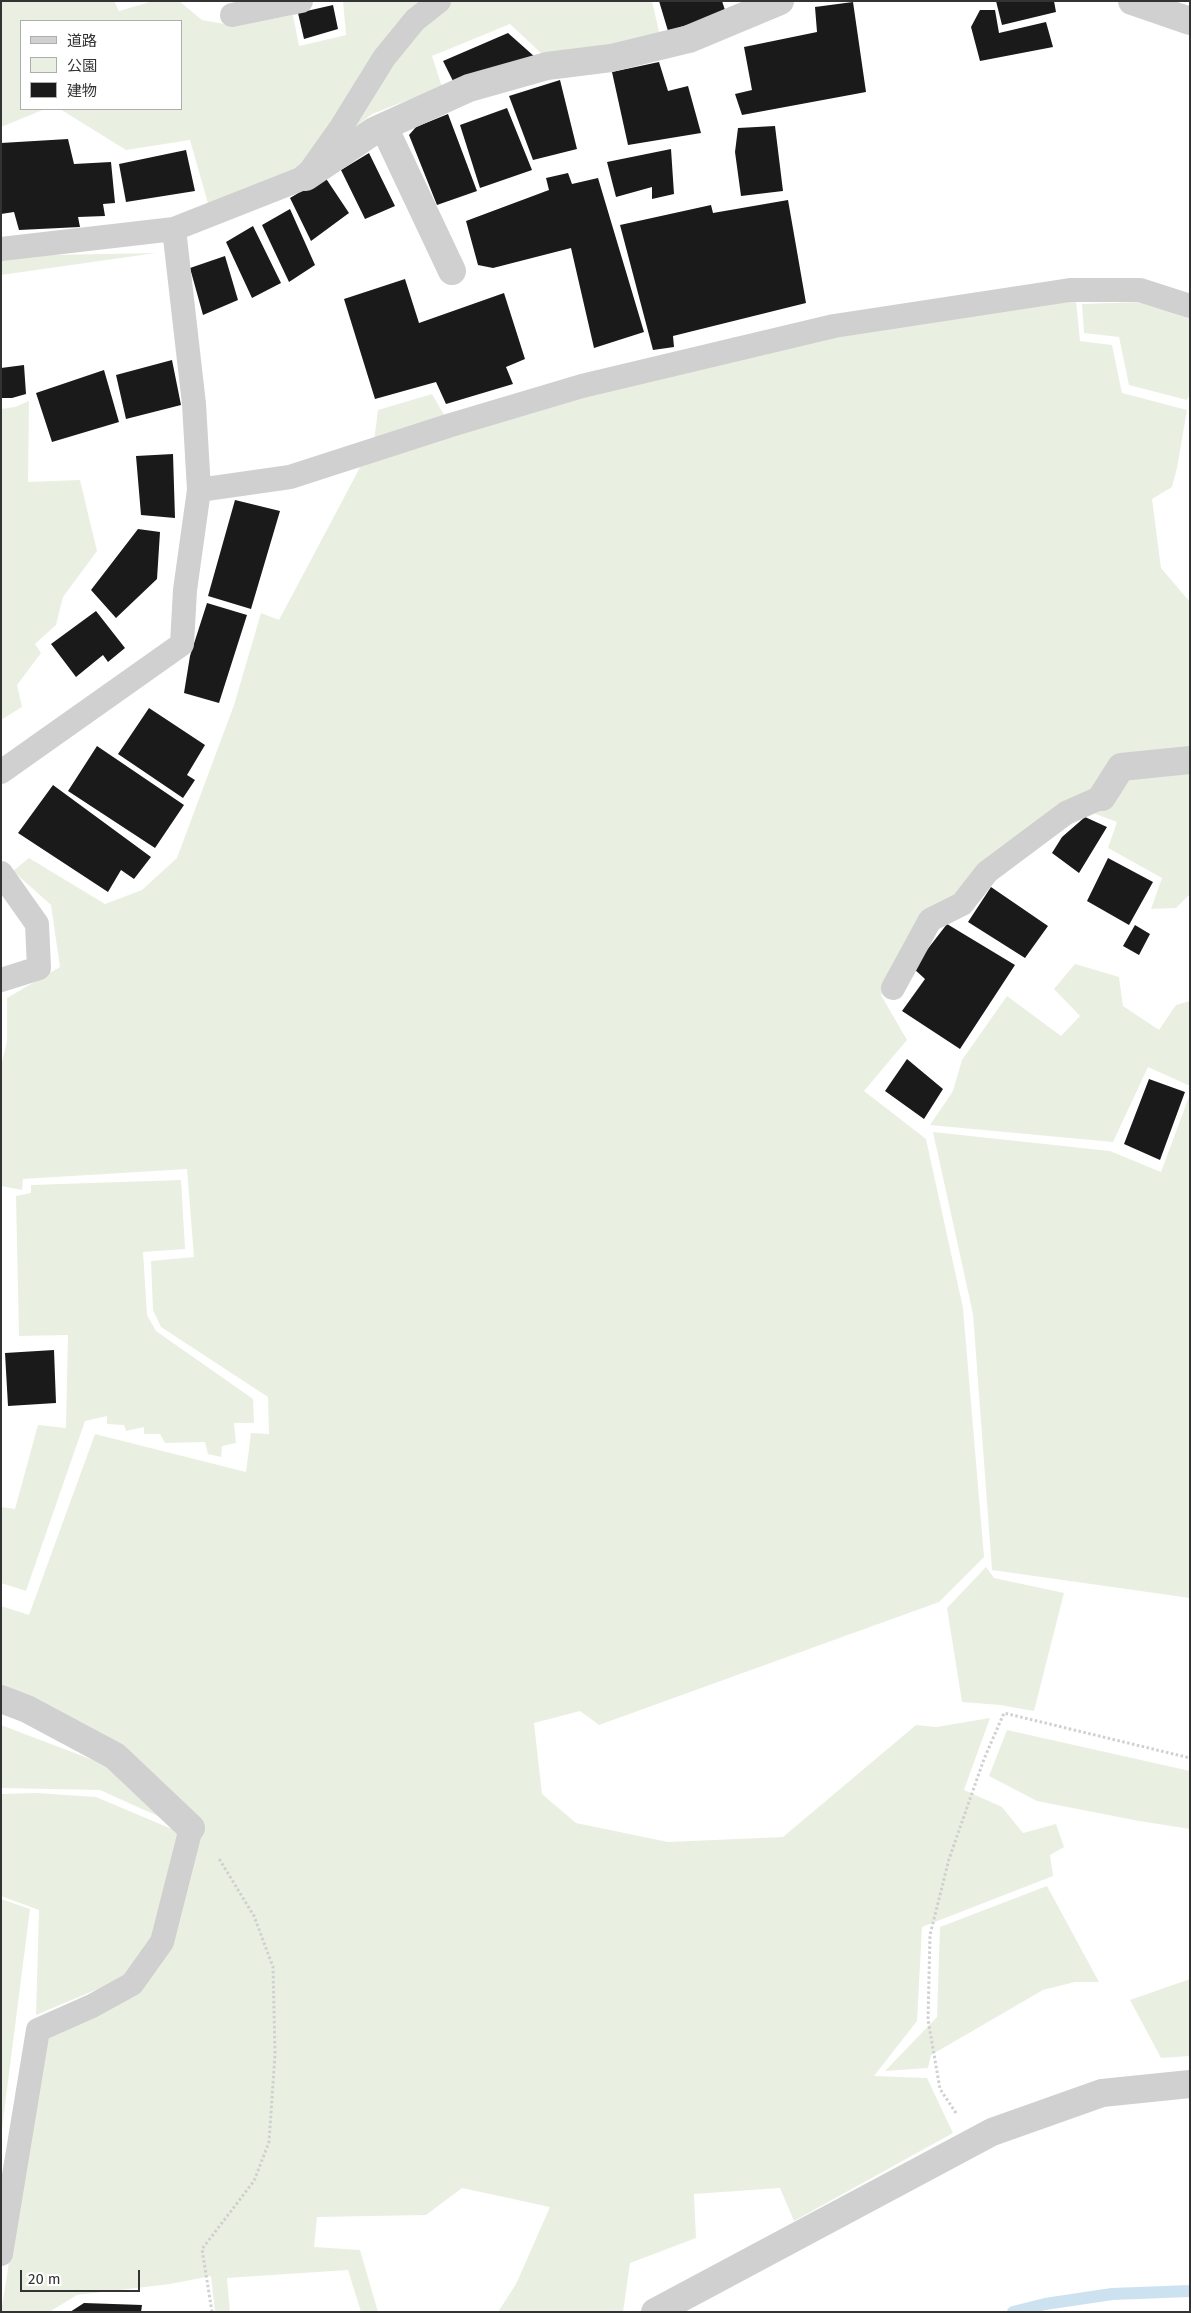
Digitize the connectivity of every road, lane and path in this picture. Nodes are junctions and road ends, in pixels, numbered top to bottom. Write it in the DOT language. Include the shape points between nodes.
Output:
graph roads {
  1 [pos="301,1"];
  2 [pos="440,1"];
  3 [pos="780,1"];
  4 [pos="1132,1"];
  5 [pos="232,15"];
  6 [pos="1190,21"];
  7 [pos="384,127"];
  8 [pos="306,178"];
  9 [pos="174,229"];
  10 [pos="1,249"];
  11 [pos="452,271"];
  12 [pos="1190,306"];
  13 [pos="199,490"];
  14 [pos="1190,760"];
  15 [pos="1,772"];
  16 [pos="1102,797"];
  17 [pos="1,873"];
  18 [pos="1,980"];
  19 [pos="893,988"];
  20 [pos="1,1700"];
  21 [pos="1190,1758"];
  22 [pos="191,1828"];
  23 [pos="1190,2084"];
  24 [pos="974,2141"];
  25 [pos="1,2254"];
  26 [pos="212,2312"];
  27 [pos="655,2312"];
  1 -- 5 [label="lane"];
  2 -- 8 [label="lane" via="415,20 384,58"];
  3 -- 7 [label="street" via="689,39 611,58 547,66 469,88"];
  4 -- 6 [label="street"];
  7 -- 8 [label="street"];
  7 -- 11 [label="street"];
  8 -- 9 [label="lane"];
  9 -- 10 [label="lane"];
  9 -- 13 [label="lane" via="194,404"];
  12 -- 13 [label="lane" via="1140,290 1070,290 834,326 582,386 290,477"];
  13 -- 15 [label="lane" via="185,590 182,644"];
  14 -- 16 [label="street" via="1121,767"];
  16 -- 19 [label="lane" via="1066,813 987,872 962,904 930,920"];
  17 -- 18 [label="lane" via="37,924 39,968"];
  20 -- 22 [label="street" via="27,1709 115,1756"];
  21 -- 24 [label="path" via="1004,1713 949,1858 930,1935 928,2020 940,2089"];
  22 -- 25 [label="lane" via="162,1942 132,1984 38,2030"];
  22 -- 26 [label="path" via="222,1862 254,1916 273,1967 275,2054 269,2142 254,2181 202,2249"];
  23 -- 24 [label="street" via="1102,2093"];
  24 -- 27 [label="street"];
}
